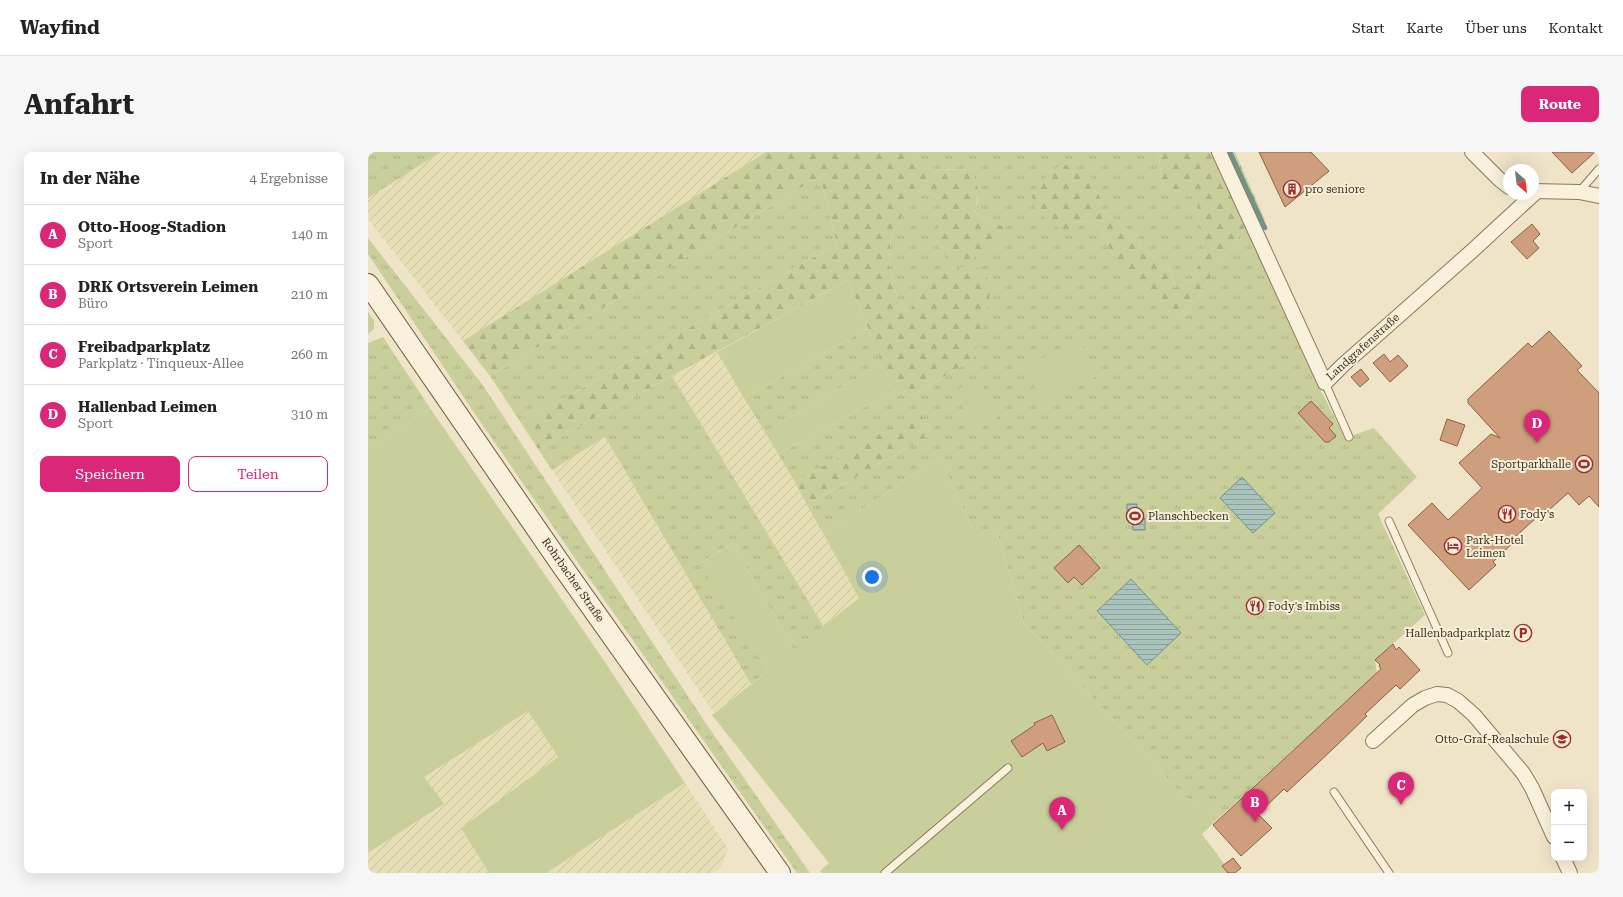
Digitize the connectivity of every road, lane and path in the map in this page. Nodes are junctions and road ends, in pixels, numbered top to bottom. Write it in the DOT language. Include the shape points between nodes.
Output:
graph roads {
  1 [pos="1219,152"];
  2 [pos="1472,152"];
  3 [pos="1599,169"];
  4 [pos="1503,182"];
  5 [pos="1539,191"];
  6 [pos="1578,192"];
  7 [pos="1599,196"];
  8 [pos="1526,200"];
  9 [pos="368,284"];
  10 [pos="1325,383"];
  11 [pos="1349,437"];
  12 [pos="1390,522"];
  13 [pos="1448,653"];
  14 [pos="1373,741"];
  15 [pos="1008,768"];
  16 [pos="1334,792"];
  17 [pos="1551,830"];
  18 [pos="1564,861"];
  19 [pos="780,873"];
  20 [pos="885,873"];
  21 [pos="1389,873"];
  22 [pos="1570,873"];
  1 -- 10 [label="street, Landgrafenstraße"];
  2 -- 4 [label="street"];
  3 -- 6 [label="lane"];
  5 -- 6 [label="street"];
  6 -- 7 [label="street"];
  8 -- 10 [label="street, Landgrafenstraße"];
  9 -- 19 [label="main road, Rohrbacher Straße" via="560,563"];
  10 -- 11 [label="lane"];
  12 -- 13 [label="lane"];
  14 -- 17 [label="street" via="1416,703 1437,694 1447,695 1474,715 1523,773"];
  15 -- 20 [label="lane"];
  16 -- 21 [label="lane"];
  18 -- 22 [label="street"];
}
